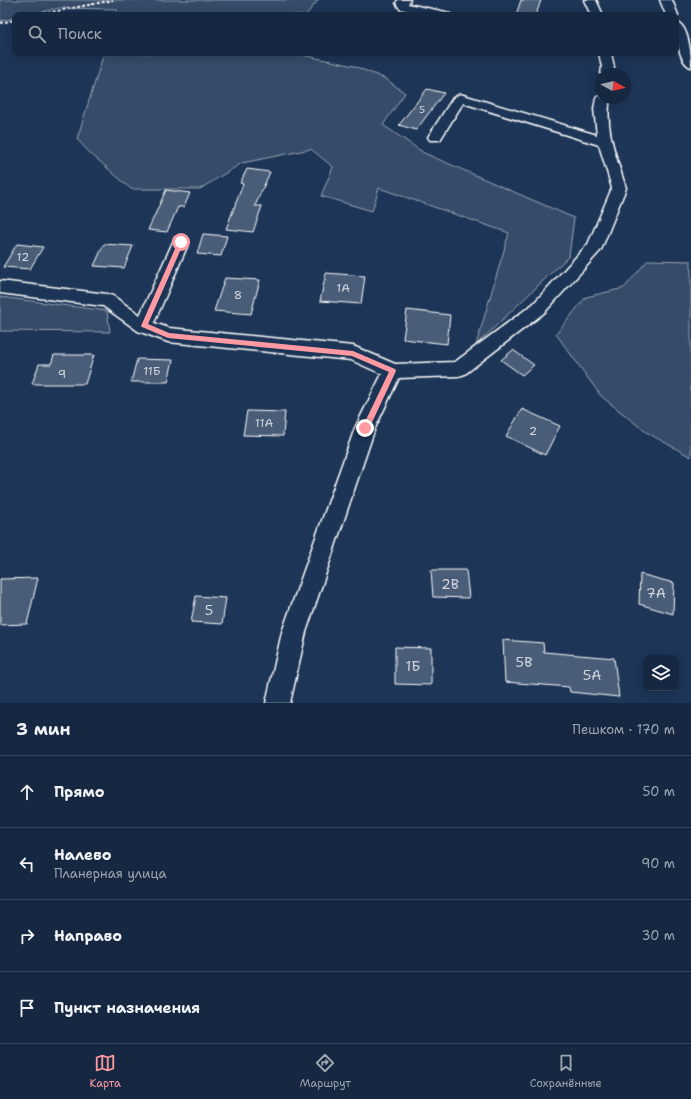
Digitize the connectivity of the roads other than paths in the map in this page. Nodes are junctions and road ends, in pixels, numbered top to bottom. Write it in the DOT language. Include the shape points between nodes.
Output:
graph roads {
  1 [pos="404,0"];
  2 [pos="590,0"];
  3 [pos="666,0"];
  4 [pos="430,12"];
  5 [pos="596,12"];
  6 [pos="671,12"];
  7 [pos="679,33"];
  8 [pos="606,56"];
  9 [pos="691,63"];
  10 [pos="608,68"];
  11 [pos="602,104"];
  12 [pos="435,137"];
  13 [pos="605,142"];
  14 [pos="181,242"];
  15 [pos="0,287"];
  16 [pos="144,326"];
  17 [pos="393,371"];
  18 [pos="278,703"];
  1 -- 4 [label="street" via="404,7"];
  2 -- 5 [label="street"];
  3 -- 6 [label="street"];
  7 -- 9 [label="street"];
  8 -- 10 [label="street"];
  11 -- 13 [label="street"];
  12 -- 13 [label="street" via="460,98"];
  13 -- 17 [label="street" via="619,188 595,246 539,308 459,369"];
  14 -- 16 [label="street"];
  15 -- 16 [label="street" via="107,300"];
  16 -- 17 [label="street" via="168,336 353,353"];
  17 -- 18 [label="street" via="365,428 294,632"];
}
